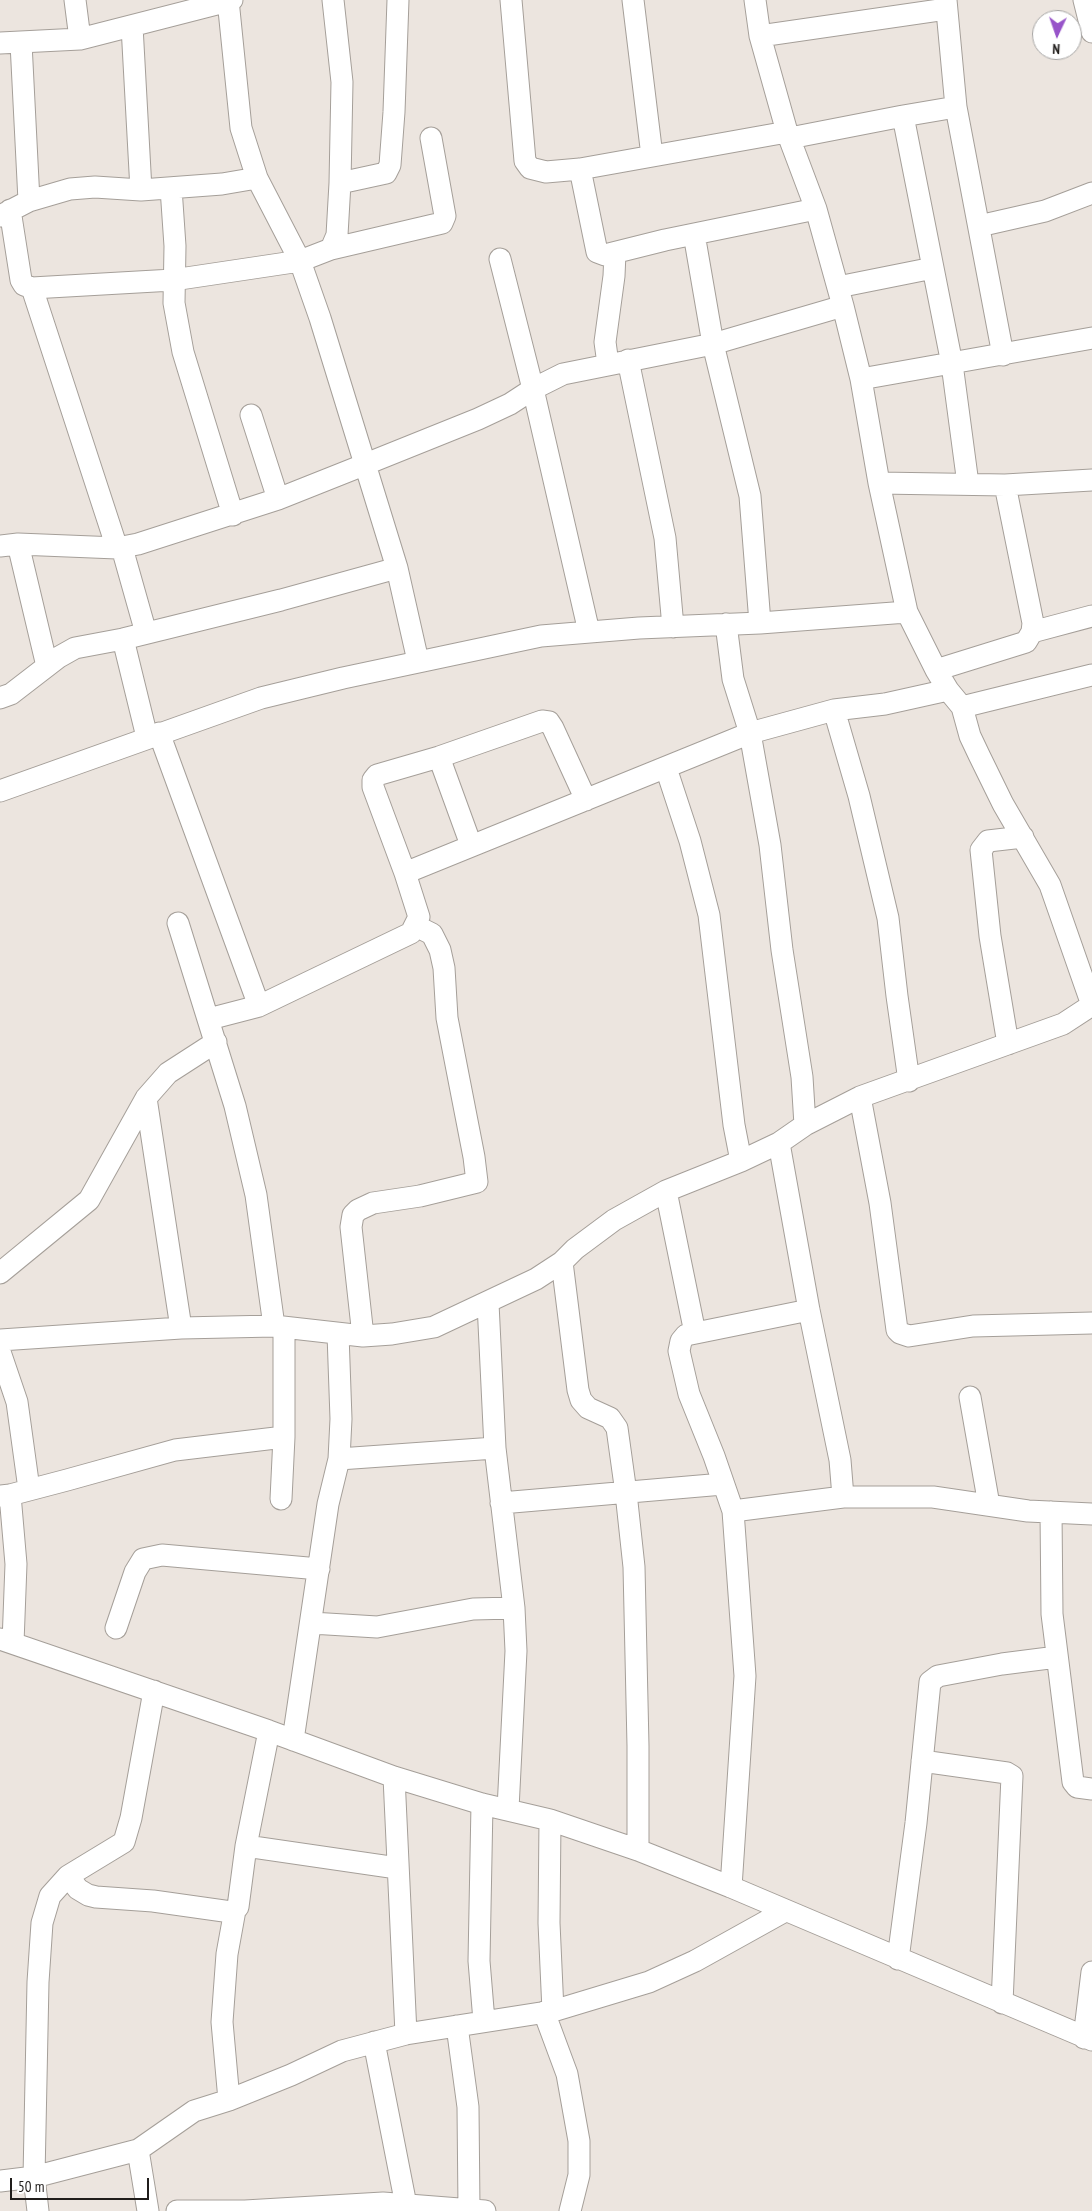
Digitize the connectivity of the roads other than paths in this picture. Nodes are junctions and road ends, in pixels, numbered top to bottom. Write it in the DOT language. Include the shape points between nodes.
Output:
graph roads {
  1 [pos="74,0"];
  2 [pos="333,0"];
  3 [pos="398,0"];
  4 [pos="511,0"];
  5 [pos="633,0"];
  6 [pos="755,0"];
  7 [pos="1084,0"];
  8 [pos="230,1"];
  9 [pos="946,5"];
  10 [pos="132,26"];
  11 [pos="1092,32"];
  12 [pos="760,36"];
  13 [pos="80,39"];
  14 [pos="10,43"];
  15 [pos="956,107"];
  16 [pos="902,116"];
  17 [pos="789,135"];
  18 [pos="431,138"];
  19 [pos="652,156"];
  20 [pos="580,169"];
  21 [pos="257,178"];
  22 [pos="340,183"];
  23 [pos="172,188"];
  24 [pos="140,190"];
  25 [pos="1092,193"];
  26 [pos="29,201"];
  27 [pos="816,208"];
  28 [pos="5,213"];
  29 [pos="979,226"];
  30 [pos="694,234"];
  31 [pos="331,249"];
  32 [pos="615,253"];
  33 [pos="500,259"];
  34 [pos="300,261"];
  35 [pos="933,268"];
  36 [pos="173,280"];
  37 [pos="32,288"];
  38 [pos="841,296"];
  39 [pos="1092,338"];
  40 [pos="713,344"];
  41 [pos="1003,354"];
  42 [pos="618,362"];
  43 [pos="952,364"];
  44 [pos="861,379"];
  45 [pos="533,388"];
  46 [pos="251,415"];
  47 [pos="366,464"];
  48 [pos="1092,480"];
  49 [pos="879,483"];
  50 [pos="968,484"];
  51 [pos="1005,485"];
  52 [pos="278,499"];
  53 [pos="233,514"];
  54 [pos="9,545"];
  55 [pos="120,548"];
  56 [pos="397,568"];
  57 [pos="907,612"];
  58 [pos="1092,616"];
  59 [pos="760,623"];
  60 [pos="726,624"];
  61 [pos="673,626"];
  62 [pos="589,632"];
  63 [pos="1032,632"];
  64 [pos="146,633"];
  65 [pos="123,639"];
  66 [pos="418,661"];
  67 [pos="47,666"];
  68 [pos="936,670"];
  69 [pos="1092,675"];
  70 [pos="948,690"];
  71 [pos="0,698"];
  72 [pos="962,707"];
  73 [pos="834,710"];
  74 [pos="750,733"];
  75 [pos="153,735"];
  76 [pos="438,757"];
  77 [pos="666,768"];
  78 [pos="0,791"];
  79 [pos="586,800"];
  80 [pos="1023,837"];
  81 [pos="471,845"];
  82 [pos="405,873"];
  83 [pos="178,923"];
  84 [pos="416,926"];
  85 [pos="1092,1005"];
  86 [pos="259,1006"];
  87 [pos="209,1019"];
  88 [pos="216,1042"];
  89 [pos="1008,1044"];
  90 [pos="909,1081"];
  91 [pos="860,1097"];
  92 [pos="146,1098"];
  93 [pos="805,1126"];
  94 [pos="779,1142"];
  95 [pos="741,1161"];
  96 [pos="666,1192"];
  97 [pos="562,1262"];
  98 [pos="0,1273"];
  99 [pos="488,1303"];
  100 [pos="809,1310"];
  101 [pos="1092,1323"];
  102 [pos="279,1326"];
  103 [pos="181,1328"];
  104 [pos="338,1334"];
  105 [pos="695,1334"];
  106 [pos="364,1336"];
  107 [pos="0,1340"];
  108 [pos="0,1352"];
  109 [pos="970,1397"];
  110 [pos="284,1437"];
  111 [pos="495,1448"];
  112 [pos="339,1459"];
  113 [pos="723,1484"];
  114 [pos="13,1493"];
  115 [pos="626,1493"];
  116 [pos="843,1497"];
  117 [pos="281,1499"];
  118 [pos="502,1503"];
  119 [pos="989,1505"];
  120 [pos="733,1511"];
  121 [pos="1051,1512"];
  122 [pos="1092,1514"];
  123 [pos="319,1569"];
  124 [pos="514,1608"];
  125 [pos="311,1624"];
  126 [pos="116,1628"];
  127 [pos="6,1641"];
  128 [pos="1057,1657"];
  129 [pos="154,1691"];
  130 [pos="269,1731"];
  131 [pos="293,1740"];
  132 [pos="922,1761"];
  133 [pos="394,1777"];
  134 [pos="1092,1789"];
  135 [pos="482,1804"];
  136 [pos="508,1809"];
  137 [pos="550,1820"];
  138 [pos="246,1846"];
  139 [pos="638,1850"];
  140 [pos="397,1868"];
  141 [pos="68,1876"];
  142 [pos="732,1887"];
  143 [pos="235,1910"];
  144 [pos="786,1911"];
  145 [pos="898,1959"];
  146 [pos="1092,1972"];
  147 [pos="1002,2003"];
  148 [pos="548,2012"];
  149 [pos="484,2022"];
  150 [pos="457,2026"];
  151 [pos="406,2034"];
  152 [pos="1088,2039"];
  153 [pos="374,2042"];
  154 [pos="229,2100"];
  155 [pos="138,2150"];
  156 [pos="34,2177"];
  157 [pos="0,2181"];
  158 [pos="406,2205"];
  159 [pos="383,2207"];
  160 [pos="477,2210"];
  161 [pos="38,2211"];
  162 [pos="148,2211"];
  163 [pos="177,2211"];
  164 [pos="245,2211"];
  165 [pos="570,2211"];
  1 -- 13 [label="street"];
  2 -- 22 [label="street" via="342,82"];
  3 -- 22 [label="street" via="390,165 386,173"];
  4 -- 20 [label="street" via="525,161 530,168 546,172"];
  5 -- 19 [label="street"];
  6 -- 12 [label="street"];
  7 -- 11 [label="street"];
  8 -- 10 [label="street"];
  8 -- 21 [label="street" via="241,128"];
  9 -- 12 [label="street"];
  9 -- 15 [label="street"];
  10 -- 13 [label="street"];
  10 -- 24 [label="street"];
  12 -- 17 [label="street"];
  13 -- 14 [label="street"];
  14 -- 26 [label="street"];
  15 -- 16 [label="street"];
  15 -- 29 [label="street"];
  16 -- 17 [label="street"];
  16 -- 35 [label="street"];
  17 -- 19 [label="street"];
  17 -- 27 [label="street"];
  18 -- 31 [label="street" via="444,216 442,223"];
  19 -- 20 [label="street"];
  20 -- 32 [label="street" via="597,252 605,255"];
  21 -- 23 [label="street"];
  21 -- 34 [label="street"];
  22 -- 31 [label="street" via="337,235"];
  23 -- 24 [label="street"];
  23 -- 36 [label="street"];
  24 -- 26 [label="street" via="78,188"];
  25 -- 29 [label="street" via="1045,211"];
  26 -- 28 [label="street"];
  27 -- 30 [label="street"];
  27 -- 38 [label="street"];
  28 -- 37 [label="street" via="21,280"];
  29 -- 41 [label="street"];
  30 -- 32 [label="street"];
  30 -- 40 [label="street"];
  31 -- 34 [label="street"];
  32 -- 42 [label="street" via="605,342"];
  33 -- 45 [label="street"];
  34 -- 36 [label="street"];
  34 -- 47 [label="street"];
  35 -- 38 [label="street"];
  35 -- 43 [label="street"];
  36 -- 37 [label="street"];
  36 -- 53 [label="street" via="183,352"];
  37 -- 55 [label="street"];
  38 -- 40 [label="street"];
  38 -- 44 [label="street"];
  39 -- 41 [label="street"];
  40 -- 42 [label="street"];
  40 -- 59 [label="street" via="750,496"];
  41 -- 43 [label="street"];
  42 -- 45 [label="street" via="563,374"];
  42 -- 61 [label="street" via="665,538"];
  43 -- 44 [label="street"];
  43 -- 50 [label="street"];
  44 -- 49 [label="street"];
  45 -- 47 [label="street" via="510,404 478,419"];
  45 -- 62 [label="street"];
  46 -- 52 [label="street"];
  47 -- 52 [label="street"];
  47 -- 56 [label="street"];
  48 -- 51 [label="street"];
  49 -- 50 [label="street"];
  49 -- 57 [label="street"];
  50 -- 51 [label="street"];
  51 -- 63 [label="street" via="1033,623"];
  52 -- 53 [label="street"];
  53 -- 55 [label="street"];
  54 -- 55 [label="street"];
  54 -- 67 [label="street"];
  55 -- 64 [label="street"];
  56 -- 64 [label="street"];
  56 -- 66 [label="street"];
  57 -- 59 [label="street"];
  57 -- 68 [label="street"];
  58 -- 63 [label="street"];
  59 -- 60 [label="street"];
  60 -- 61 [label="street"];
  60 -- 74 [label="street" via="733,679"];
  61 -- 62 [label="street"];
  62 -- 66 [label="street" via="541,636"];
  63 -- 68 [label="street" via="1026,642"];
  64 -- 65 [label="street"];
  65 -- 67 [label="street" via="76,648"];
  65 -- 75 [label="street"];
  66 -- 75 [label="street" via="261,698"];
  67 -- 71 [label="street" via="11,694"];
  68 -- 70 [label="street"];
  69 -- 72 [label="street"];
  70 -- 72 [label="street"];
  70 -- 73 [label="street" via="885,704"];
  72 -- 80 [label="street" via="970,736"];
  73 -- 74 [label="street"];
  73 -- 90 [label="street" via="859,796 888,918"];
  74 -- 77 [label="street"];
  74 -- 93 [label="street" via="770,845 802,1077"];
  75 -- 78 [label="street"];
  75 -- 86 [label="street"];
  76 -- 79 [label="street" via="536,723 549,722"];
  76 -- 81 [label="street"];
  76 -- 82 [label="street" via="376,775 373,780 373,788"];
  77 -- 79 [label="street"];
  77 -- 95 [label="street" via="709,915"];
  79 -- 81 [label="street"];
  80 -- 85 [label="street" via="1050,885"];
  80 -- 89 [label="street" via="988,842 982,850 990,936"];
  81 -- 82 [label="street"];
  82 -- 84 [label="street" via="419,917"];
  83 -- 87 [label="street"];
  84 -- 86 [label="street" via="412,933"];
  84 -- 106 [label="street" via="432,934 440,950 448,1018 477,1182 373,1203 353,1215 351,1227"];
  85 -- 89 [label="street" via="1063,1024"];
  86 -- 87 [label="street"];
  87 -- 88 [label="street"];
  88 -- 92 [label="street" via="168,1073"];
  88 -- 102 [label="street" via="256,1195"];
  89 -- 90 [label="street"];
  90 -- 91 [label="street"];
  91 -- 93 [label="street"];
  91 -- 101 [label="street" via="900,1333 909,1336 974,1326"];
  92 -- 98 [label="street" via="88,1200"];
  92 -- 103 [label="street"];
  93 -- 94 [label="street"];
  94 -- 95 [label="street"];
  94 -- 100 [label="street"];
  95 -- 96 [label="street"];
  96 -- 97 [label="street" via="614,1220"];
  96 -- 105 [label="street"];
  97 -- 99 [label="street"];
  97 -- 115 [label="street" via="578,1390 588,1408 610,1418 617,1428"];
  99 -- 106 [label="street" via="434,1328"];
  99 -- 111 [label="street"];
  100 -- 105 [label="street"];
  100 -- 116 [label="street" via="840,1460"];
  102 -- 103 [label="street"];
  102 -- 104 [label="street"];
  102 -- 110 [label="street"];
  103 -- 107 [label="street"];
  104 -- 106 [label="street"];
  104 -- 112 [label="street"];
  105 -- 113 [label="street" via="681,1341 679,1351 689,1394"];
  108 -- 114 [label="street" via="17,1402"];
  109 -- 119 [label="street"];
  110 -- 114 [label="street" via="175,1450"];
  110 -- 117 [label="street"];
  111 -- 112 [label="street"];
  111 -- 118 [label="street"];
  112 -- 123 [label="street" via="328,1504"];
  113 -- 115 [label="street"];
  113 -- 120 [label="street"];
  114 -- 127 [label="street" via="16,1564"];
  115 -- 118 [label="street"];
  115 -- 139 [label="street" via="634,1567"];
  116 -- 119 [label="street" via="933,1497"];
  116 -- 120 [label="street"];
  118 -- 124 [label="street"];
  119 -- 121 [label="street"];
  120 -- 142 [label="street" via="745,1676"];
  121 -- 122 [label="street"];
  121 -- 128 [label="street" via="1052,1614"];
  123 -- 125 [label="street"];
  123 -- 126 [label="street" via="162,1555 143,1558"];
  124 -- 125 [label="street" via="473,1609 377,1627"];
  124 -- 136 [label="street" via="516,1651"];
  125 -- 131 [label="street"];
  127 -- 129 [label="street"];
  128 -- 132 [label="street" via="1002,1664 932,1679"];
  128 -- 134 [label="street" via="1073,1782 1077,1787"];
  129 -- 130 [label="street"];
  129 -- 141 [label="street" via="124,1842"];
  130 -- 131 [label="street"];
  130 -- 138 [label="street"];
  131 -- 133 [label="street"];
  132 -- 145 [label="street"];
  132 -- 147 [label="street" via="1007,1772 1012,1776"];
  133 -- 135 [label="street"];
  133 -- 140 [label="street"];
  135 -- 136 [label="street"];
  135 -- 149 [label="street" via="479,1961"];
  136 -- 137 [label="street"];
  137 -- 139 [label="street"];
  137 -- 148 [label="street"];
  138 -- 140 [label="street"];
  138 -- 143 [label="street"];
  139 -- 142 [label="street"];
  140 -- 151 [label="street"];
  141 -- 143 [label="street" via="78,1888 96,1897"];
  141 -- 156 [label="street" via="50,1896 42,1923"];
  142 -- 144 [label="street"];
  143 -- 154 [label="street" via="227,1954 222,2022"];
  144 -- 145 [label="street"];
  144 -- 148 [label="street" via="650,1982"];
  145 -- 147 [label="street"];
  146 -- 152 [label="street"];
  147 -- 152 [label="street"];
  148 -- 149 [label="street"];
  148 -- 165 [label="street" via="567,2074 579,2141 579,2175"];
  149 -- 150 [label="street"];
  150 -- 151 [label="street"];
  150 -- 160 [label="street"];
  151 -- 153 [label="street"];
  153 -- 154 [label="street" via="342,2051"];
  153 -- 158 [label="street"];
  154 -- 155 [label="street" via="194,2111"];
  155 -- 156 [label="street"];
  155 -- 162 [label="street"];
  156 -- 157 [label="street"];
  156 -- 161 [label="street"];
  158 -- 159 [label="street"];
  158 -- 160 [label="street"];
  159 -- 164 [label="street"];
  163 -- 164 [label="street"];
}
